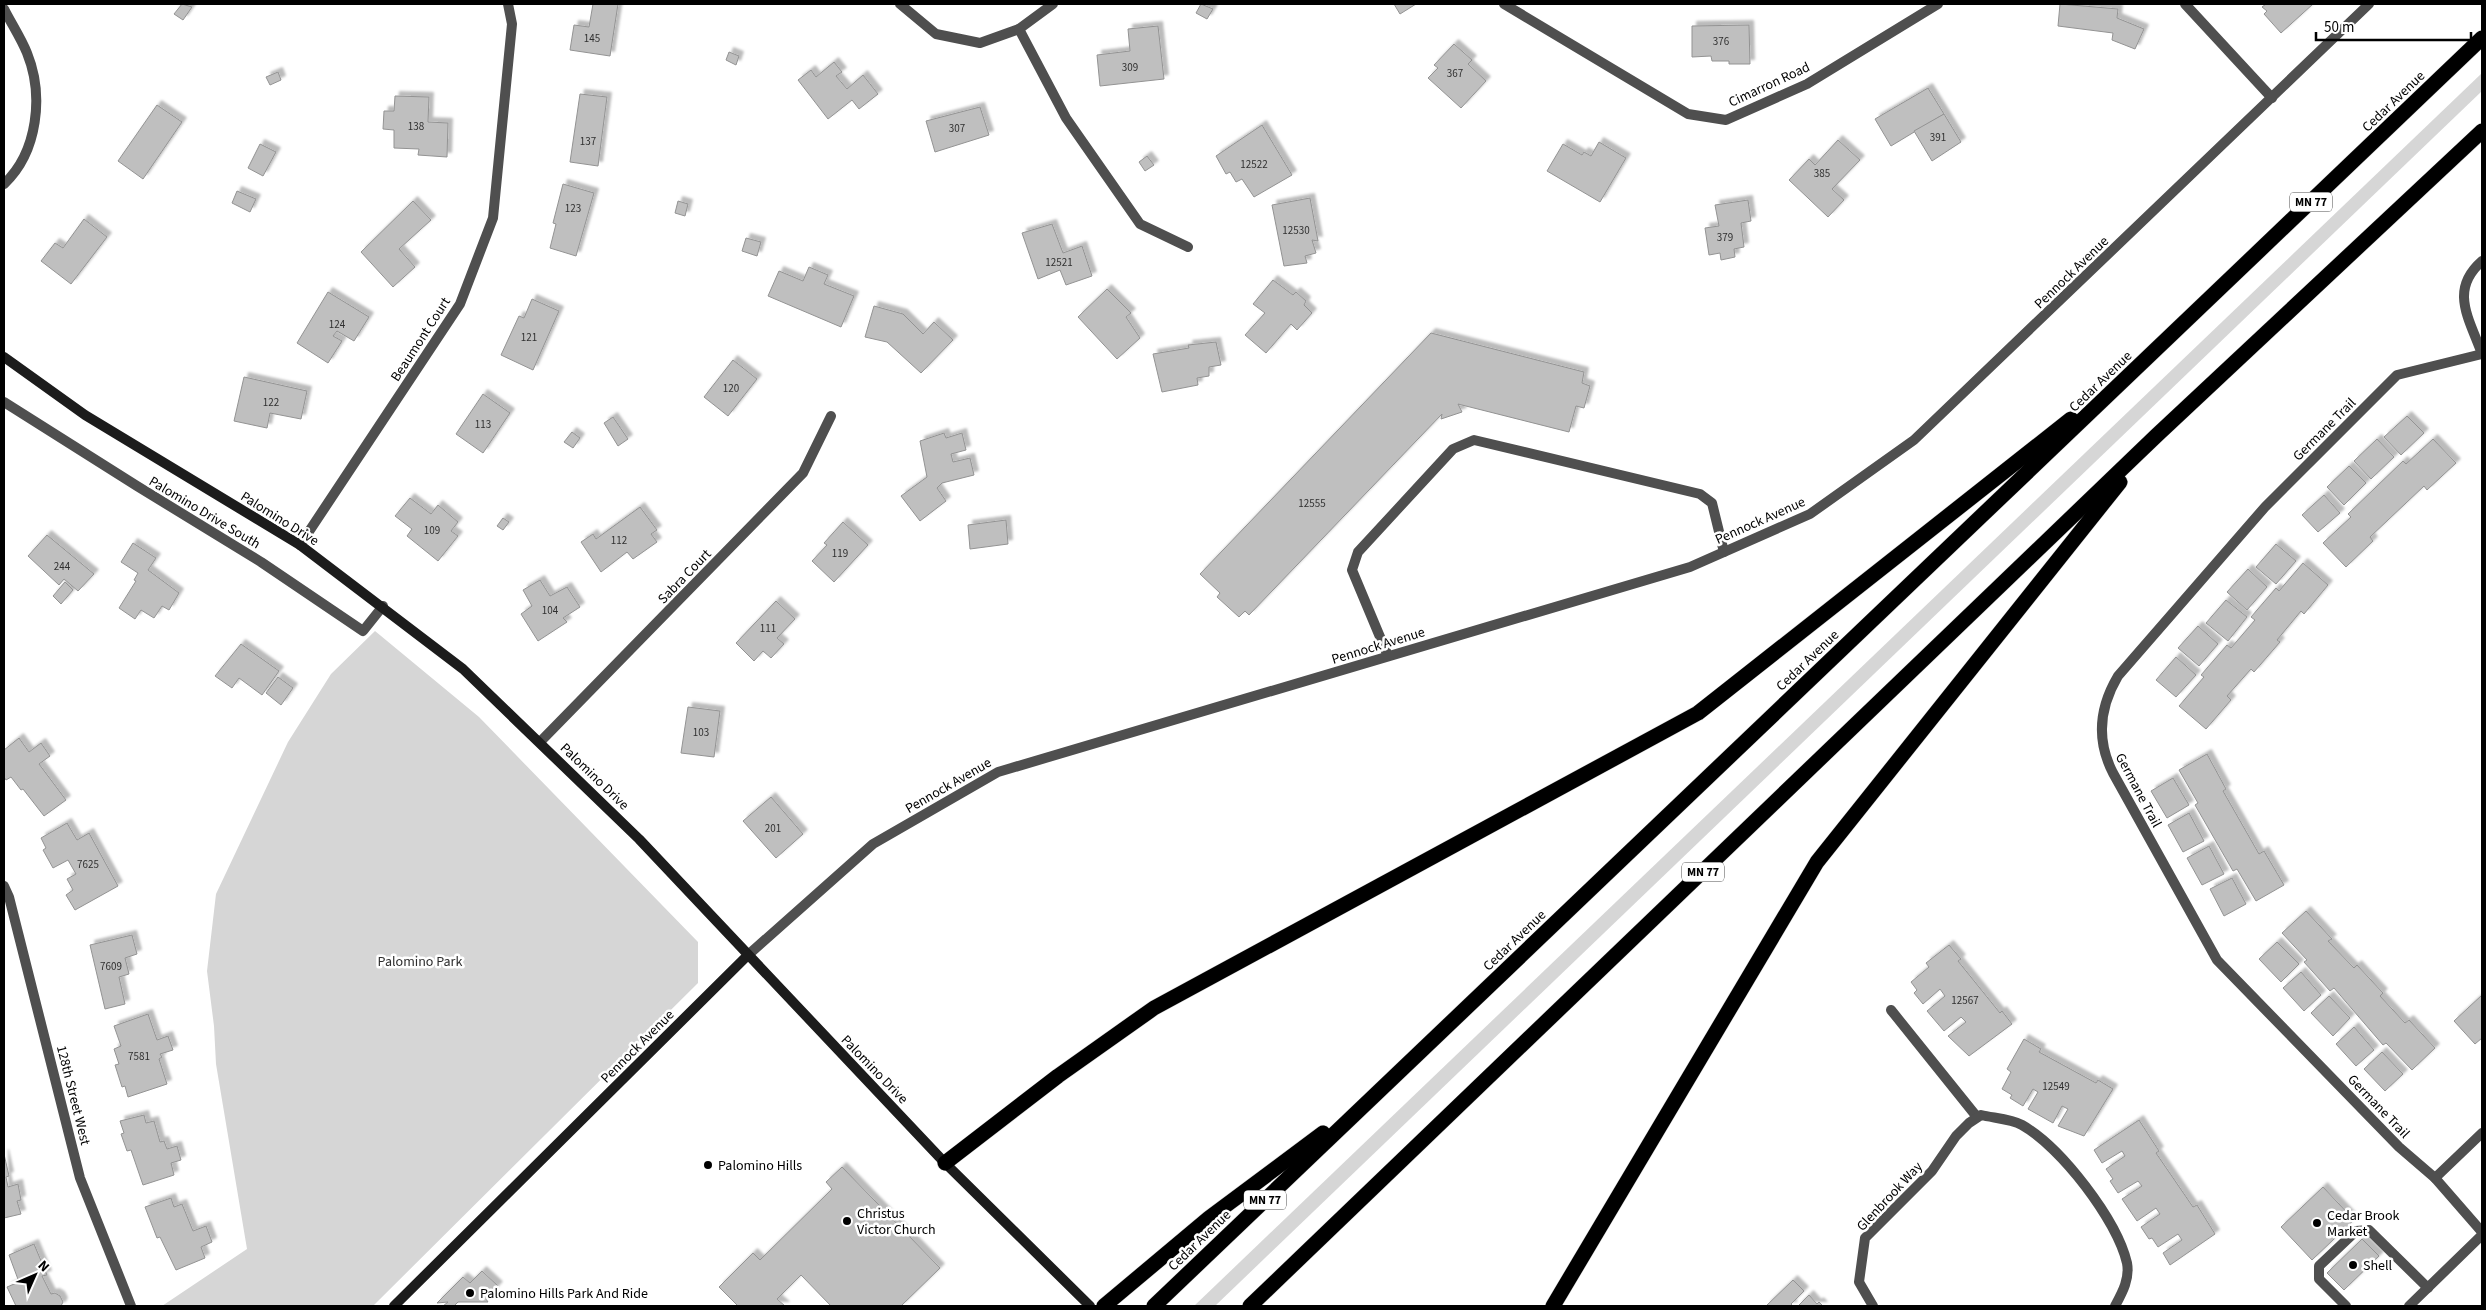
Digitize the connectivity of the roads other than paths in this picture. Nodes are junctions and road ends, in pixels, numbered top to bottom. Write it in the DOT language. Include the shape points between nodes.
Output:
graph roads {
  1 [pos="508,4"];
  2 [pos="900,4"];
  3 [pos="1053,4"];
  4 [pos="1504,4"];
  5 [pos="1938,4"];
  6 [pos="2185,4"];
  7 [pos="2368,4"];
  8 [pos="4,8"];
  9 [pos="1019,29"];
  10 [pos="2482,38"];
  11 [pos="2272,98"];
  12 [pos="2482,131"];
  13 [pos="4,184"];
  14 [pos="1188,247"];
  15 [pos="2482,261"];
  16 [pos="2482,354"];
  17 [pos="4,357"];
  18 [pos="2139,365"];
  19 [pos="4,402"];
  20 [pos="831,416"];
  21 [pos="2156,436"];
  22 [pos="300,545"];
  23 [pos="1724,552"];
  24 [pos="383,606"];
  25 [pos="1388,656"];
  26 [pos="540,742"];
  27 [pos="4,886"];
  28 [pos="748,955"];
  29 [pos="1891,1010"];
  30 [pos="1377,1093"];
  31 [pos="1977,1117"];
  32 [pos="2482,1134"];
  33 [pos="945,1163"];
  34 [pos="2435,1178"];
  35 [pos="2482,1234"];
  36 [pos="2428,1288"];
  37 [pos="131,1306"];
  38 [pos="394,1306"];
  39 [pos="1090,1306"];
  40 [pos="1104,1306"];
  41 [pos="1154,1306"];
  42 [pos="1250,1306"];
  43 [pos="1553,1306"];
  44 [pos="1873,1306"];
  45 [pos="2115,1306"];
  46 [pos="2346,1306"];
  47 [pos="2409,1306"];
  1 -- 22 [label="street, Beaumont Court" via="512,24 493,218 460,304"];
  2 -- 9 [label="street" via="936,34 980,43"];
  3 -- 9 [label="street"];
  4 -- 5 [label="street, Cimarron Road" via="1688,114 1726,120 1807,84"];
  6 -- 11 [label="street"];
  7 -- 11 [label="street, Pennock Avenue"];
  8 -- 13 [label="street" via="27,54 37,102 31,138 14,174"];
  9 -- 14 [label="street" via="1066,118 1140,224"];
  10 -- 18 [label="highway, Cedar Avenue / MN 77"];
  11 -- 23 [label="street, Pennock Avenue" via="1914,440 1810,514"];
  12 -- 21 [label="highway, MN 77"];
  15 -- 16 [label="street" via="2469,272 2463,288 2465,305"];
  16 -- 34 [label="street, Germane Trail" via="2397,375 2265,507 2118,676 2105,702 2101,724 2106,760 2217,960 2399,1147"];
  17 -- 22 [label="street, Palomino Drive" via="85,415"];
  18 -- 30 [label="highway, Cedar Avenue / MN 77"];
  18 -- 33 [label="highway" via="1698,713 1154,1008 1058,1076"];
  19 -- 24 [label="street, Palomino Drive South" via="261,562 363,631"];
  20 -- 26 [label="street, Sabra Court" via="803,473"];
  21 -- 42 [label="highway, MN 77"];
  21 -- 43 [label="highway" via="1817,862"];
  22 -- 24 [label="street, Palomino Drive"];
  23 -- 25 [label="street, Pennock Avenue" via="1690,567"];
  23 -- 25 [label="street" via="1712,503 1700,494 1474,440 1453,449 1358,552 1352,570"];
  24 -- 26 [label="street, Palomino Drive" via="464,669"];
  25 -- 28 [label="street, Pennock Avenue" via="998,772 873,844"];
  26 -- 28 [label="street, Palomino Drive" via="639,839"];
  27 -- 37 [label="street, 128th Street West" via="80,1178"];
  28 -- 33 [label="street, Palomino Drive"];
  28 -- 38 [label="street, Pennock Avenue"];
  29 -- 31 [label="street"];
  30 -- 40 [label="highway" via="1210,1218"];
  30 -- 41 [label="highway, Cedar Avenue / MN 77"];
  31 -- 44 [label="street, Glenbrook Way" via="1956,1136 1932,1171 1865,1238 1859,1282"];
  31 -- 45 [label="street" via="1981,1115 2021,1124 2054,1150 2089,1192 2113,1226 2127,1265 2125,1287"];
  32 -- 34 [label="street"];
  33 -- 39 [label="street, Palomino Drive"];
  34 -- 35 [label="street, Germane Trail"];
  35 -- 36 [label="street"];
  36 -- 46 [label="street" via="2369,1230 2356,1231 2319,1266 2319,1279"];
  36 -- 47 [label="street"];
}
